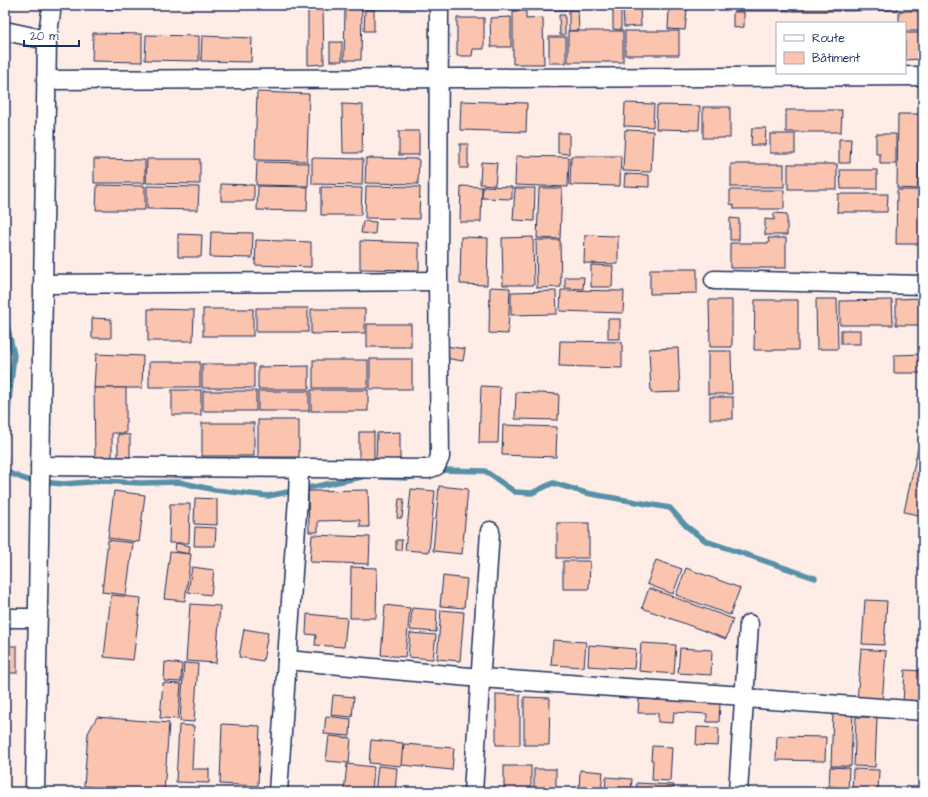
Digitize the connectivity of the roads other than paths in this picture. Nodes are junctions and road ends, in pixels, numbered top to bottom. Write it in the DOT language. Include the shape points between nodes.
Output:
graph roads {
  1 [pos="52,5"];
  2 [pos="439,5"];
  3 [pos="5,31"];
  4 [pos="47,40"];
  5 [pos="923,76"];
  6 [pos="439,78"];
  7 [pos="46,80"];
  8 [pos="714,280"];
  9 [pos="438,281"];
  10 [pos="44,284"];
  11 [pos="923,285"];
  12 [pos="40,466"];
  13 [pos="299,472"];
  14 [pos="490,531"];
  15 [pos="5,618"];
  16 [pos="38,618"];
  17 [pos="749,624"];
  18 [pos="287,660"];
  19 [pos="480,678"];
  20 [pos="744,697"];
  21 [pos="923,711"];
  22 [pos="35,792"];
  23 [pos="278,792"];
  24 [pos="473,792"];
  25 [pos="738,792"];
  1 -- 4 [label="street"];
  2 -- 6 [label="street"];
  3 -- 4 [label="street"];
  4 -- 7 [label="street"];
  5 -- 6 [label="street"];
  6 -- 7 [label="street"];
  6 -- 9 [label="street"];
  7 -- 10 [label="street"];
  8 -- 11 [label="street"];
  9 -- 10 [label="street"];
  9 -- 13 [label="street" via="440,457 436,466 428,469"];
  10 -- 12 [label="street"];
  12 -- 13 [label="street"];
  12 -- 16 [label="street"];
  13 -- 18 [label="street"];
  14 -- 19 [label="street"];
  15 -- 16 [label="street"];
  16 -- 22 [label="street"];
  17 -- 20 [label="street"];
  18 -- 19 [label="street"];
  18 -- 23 [label="street"];
  19 -- 20 [label="street"];
  19 -- 24 [label="street"];
  20 -- 21 [label="street"];
  20 -- 25 [label="street"];
}
